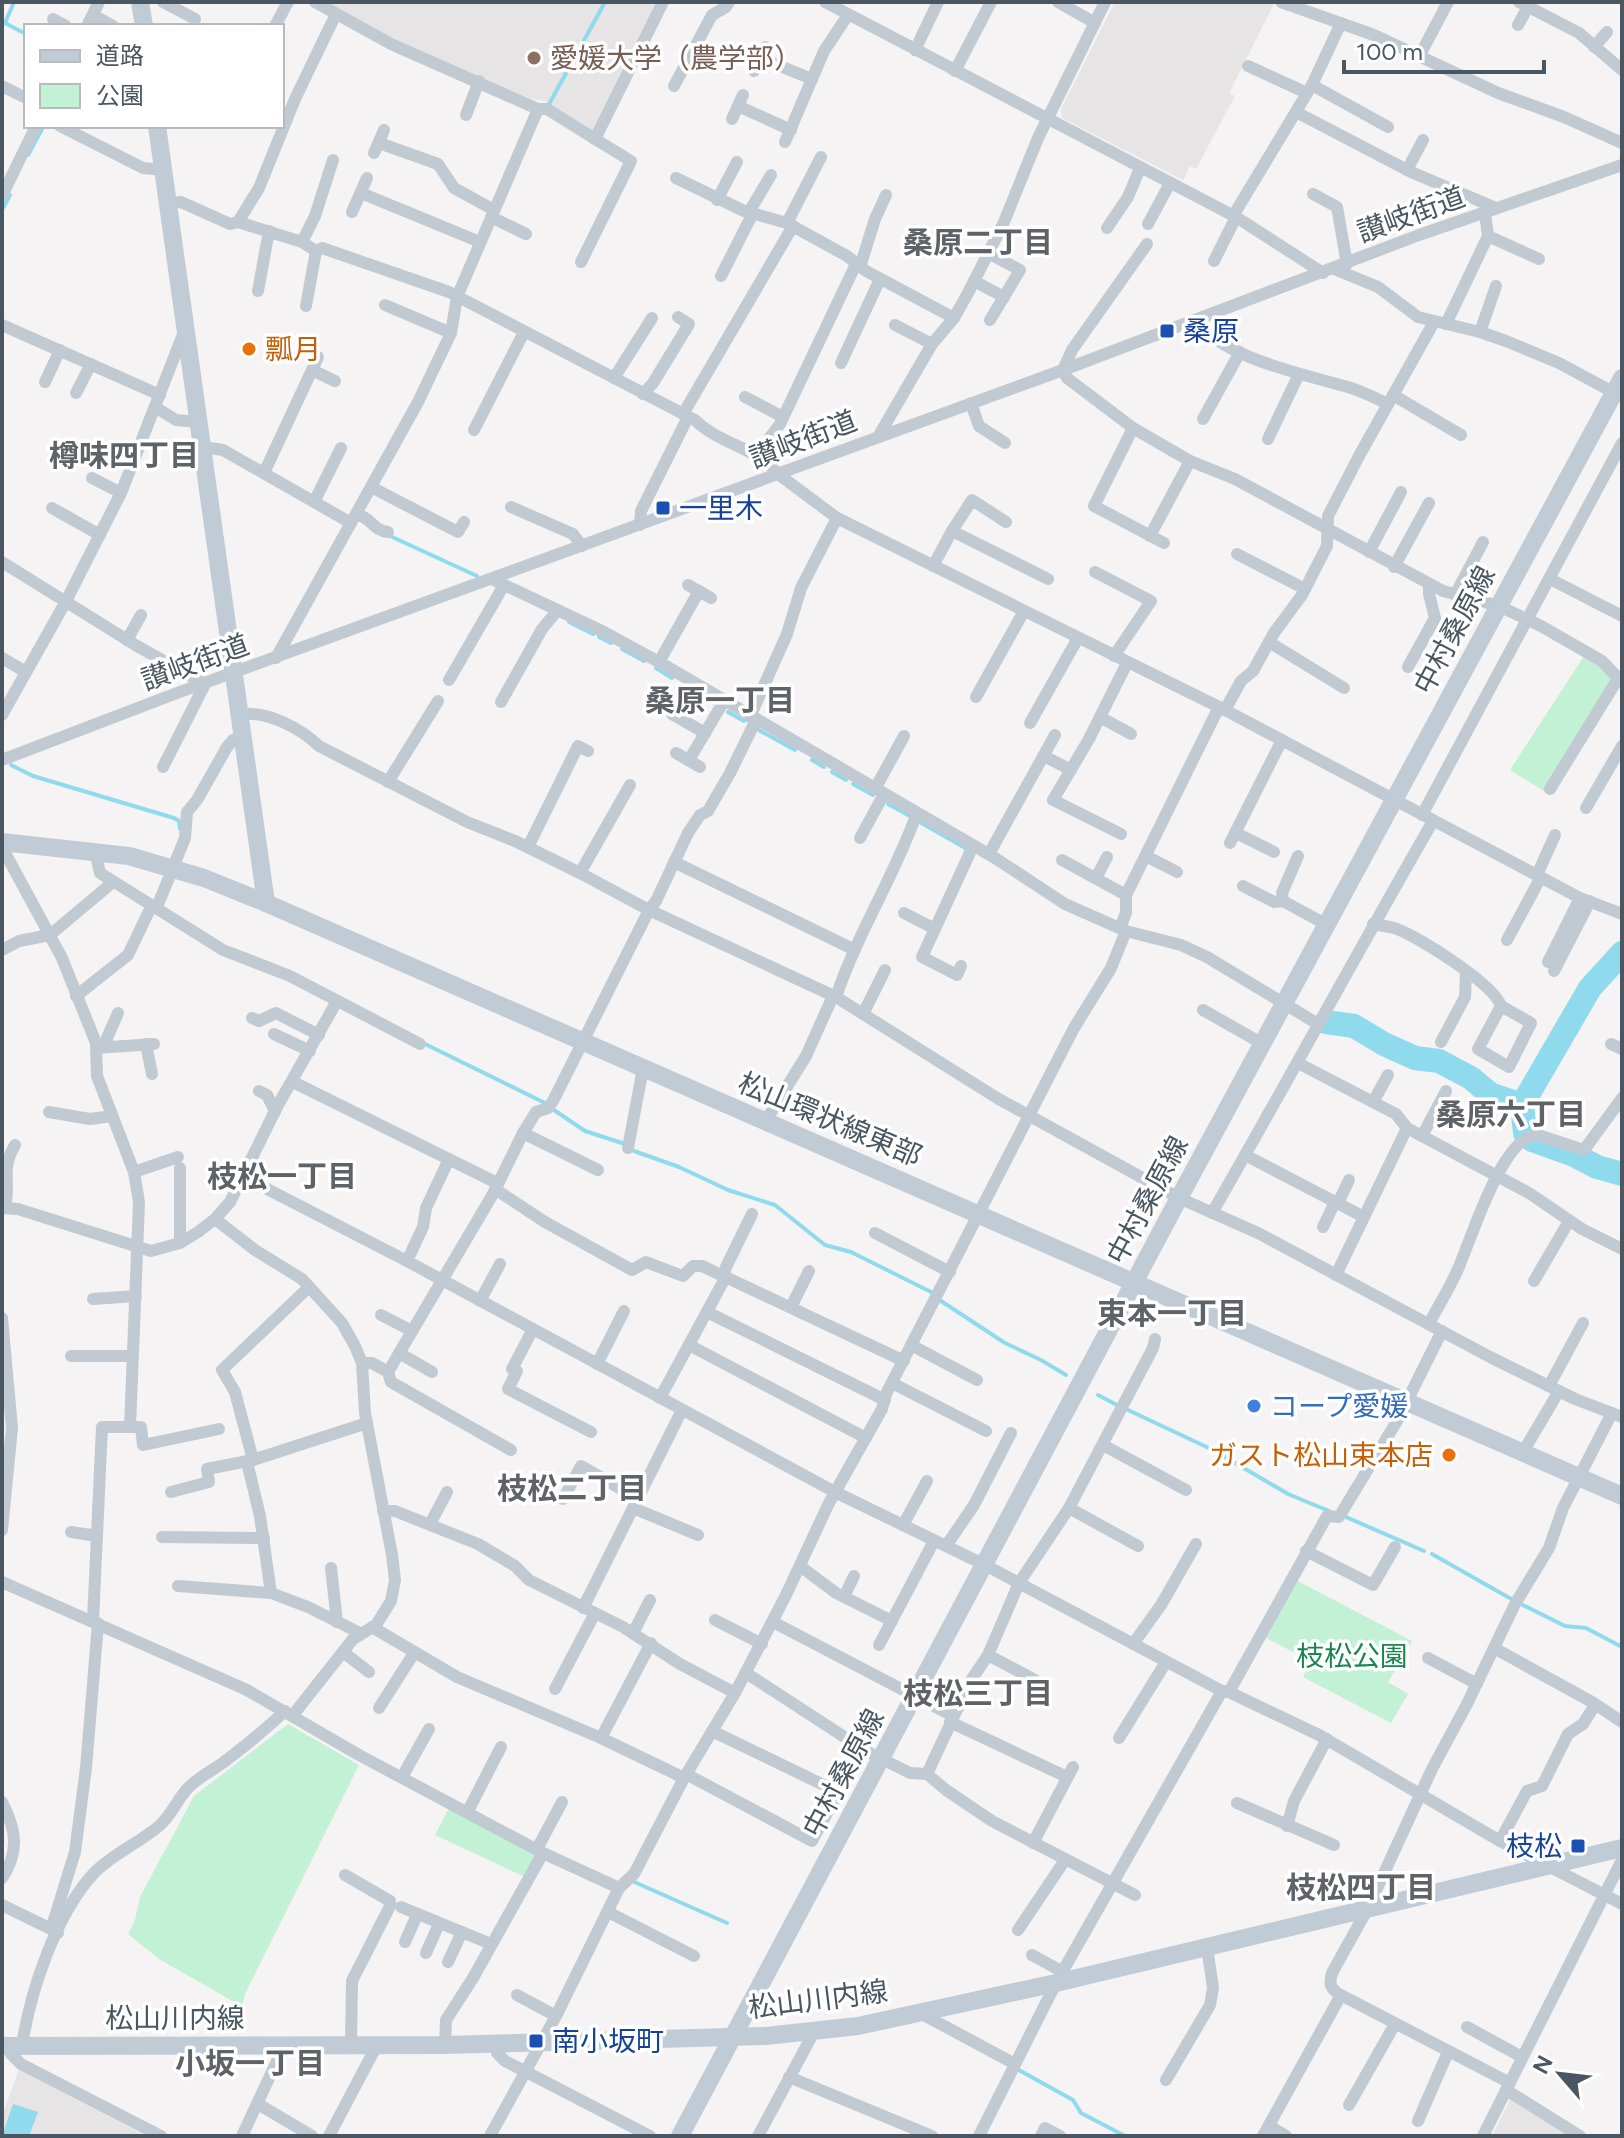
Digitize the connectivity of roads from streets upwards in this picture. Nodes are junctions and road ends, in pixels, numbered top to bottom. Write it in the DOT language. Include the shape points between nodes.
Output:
graph roads {
  1 [pos="99,2"];
  2 [pos="140,2"];
  3 [pos="163,2"];
  4 [pos="288,2"];
  5 [pos="315,2"];
  6 [pos="663,2"];
  7 [pos="729,2"];
  8 [pos="825,2"];
  9 [pos="938,2"];
  10 [pos="991,2"];
  11 [pos="1058,2"];
  12 [pos="1105,2"];
  13 [pos="1281,2"];
  14 [pos="1448,2"];
  15 [pos="1524,4"];
  16 [pos="848,10"];
  17 [pos="336,14"];
  18 [pos="53,19"];
  19 [pos="195,19"];
  20 [pos="90,20"];
  21 [pos="1095,23"];
  22 [pos="1341,23"];
  23 [pos="62,24"];
  24 [pos="144,24"];
  25 [pos="276,24"];
  26 [pos="1518,25"];
  27 [pos="1607,32"];
  28 [pos="1594,47"];
  29 [pos="915,50"];
  30 [pos="1420,55"];
  31 [pos="1248,66"];
  32 [pos="1622,70"];
  33 [pos="754,71"];
  34 [pos="955,71"];
  35 [pos="812,79"];
  36 [pos="479,81"];
  37 [pos="2,86"];
  38 [pos="674,86"];
  39 [pos="1310,89"];
  40 [pos="24,97"];
  41 [pos="538,109"];
  42 [pos="1296,112"];
  43 [pos="466,115"];
  44 [pos="732,119"];
  45 [pos="1048,119"];
  46 [pos="284,126"];
  47 [pos="1388,127"];
  48 [pos="35,128"];
  49 [pos="64,128"];
  50 [pos="157,128"];
  51 [pos="283,128"];
  52 [pos="595,139"];
  53 [pos="1423,140"];
  54 [pos="379,142"];
  55 [pos="1622,143"];
  56 [pos="821,157"];
  57 [pos="737,162"];
  58 [pos="1622,165"];
  59 [pos="317,166"];
  60 [pos="1140,168"];
  61 [pos="163,170"];
  62 [pos="1407,170"];
  63 [pos="771,175"];
  64 [pos="367,178"];
  65 [pos="676,178"];
  66 [pos="1170,183"];
  67 [pos="361,193"];
  68 [pos="1313,194"];
  69 [pos="886,195"];
  70 [pos="2,196"];
  71 [pos="717,200"];
  72 [pos="168,203"];
  73 [pos="1491,210"];
  74 [pos="352,212"];
  75 [pos="493,213"];
  76 [pos="751,213"];
  77 [pos="1234,217"];
  78 [pos="238,222"];
  79 [pos="790,224"];
  80 [pos="1148,224"];
  81 [pos="1107,228"];
  82 [pos="269,231"];
  83 [pos="526,234"];
  84 [pos="1488,236"];
  85 [pos="302,242"];
  86 [pos="480,242"];
  87 [pos="1147,244"];
  88 [pos="316,251"];
  89 [pos="581,252"];
  90 [pos="988,253"];
  91 [pos="1539,259"];
  92 [pos="1214,261"];
  93 [pos="1347,264"];
  94 [pos="858,266"];
  95 [pos="1329,271"];
  96 [pos="721,276"];
  97 [pos="880,279"];
  98 [pos="974,281"];
  99 [pos="1496,286"];
  100 [pos="258,291"];
  101 [pos="457,297"];
  102 [pos="1004,297"];
  103 [pos="385,305"];
  104 [pos="306,306"];
  105 [pos="678,317"];
  106 [pos="652,318"];
  107 [pos="954,318"];
  108 [pos="1198,319"];
  109 [pos="990,320"];
  110 [pos="1440,323"];
  111 [pos="2,325"];
  112 [pos="186,325"];
  113 [pos="895,325"];
  114 [pos="524,332"];
  115 [pos="1480,332"];
  116 [pos="451,333"];
  117 [pos="932,344"];
  118 [pos="60,350"];
  119 [pos="1240,352"];
  120 [pos="318,357"];
  121 [pos="1396,358"];
  122 [pos="841,363"];
  123 [pos="91,364"];
  124 [pos="1410,366"];
  125 [pos="312,370"];
  126 [pos="1063,370"];
  127 [pos="1299,374"];
  128 [pos="614,378"];
  129 [pos="335,381"];
  130 [pos="45,382"];
  131 [pos="1619,389"];
  132 [pos="76,393"];
  133 [pos="643,394"];
  134 [pos="745,397"];
  135 [pos="1390,400"];
  136 [pos="158,401"];
  137 [pos="971,403"];
  138 [pos="1268,404"];
  139 [pos="1282,410"];
  140 [pos="685,415"];
  141 [pos="783,417"];
  142 [pos="1203,419"];
  143 [pos="199,422"];
  144 [pos="492,427"];
  145 [pos="1133,428"];
  146 [pos="1461,435"];
  147 [pos="878,437"];
  148 [pos="1268,439"];
  149 [pos="1005,443"];
  150 [pos="1622,443"];
  151 [pos="203,447"];
  152 [pos="341,448"];
  153 [pos="756,456"];
  154 [pos="1190,461"];
  155 [pos="264,473"];
  156 [pos="778,474"];
  157 [pos="92,478"];
  158 [pos="371,487"];
  159 [pos="1401,492"];
  160 [pos="121,493"];
  161 [pos="314,502"];
  162 [pos="1429,503"];
  163 [pos="511,507"];
  164 [pos="52,508"];
  165 [pos="354,518"];
  166 [pos="837,518"];
  167 [pos="464,522"];
  168 [pos="1006,522"];
  169 [pos="640,525"];
  170 [pos="1326,527"];
  171 [pos="952,531"];
  172 [pos="388,532"];
  173 [pos="100,535"];
  174 [pos="1150,536"];
  175 [pos="1483,542"];
  176 [pos="1164,543"];
  177 [pos="582,546"];
  178 [pos="1369,552"];
  179 [pos="1237,554"];
  180 [pos="2,562"];
  181 [pos="933,566"];
  182 [pos="1394,567"];
  183 [pos="1095,572"];
  184 [pos="1048,579"];
  185 [pos="1550,579"];
  186 [pos="498,582"];
  187 [pos="1429,584"];
  188 [pos="1305,589"];
  189 [pos="1455,595"];
  190 [pos="711,598"];
  191 [pos="65,603"];
  192 [pos="1499,606"];
  193 [pos="557,611"];
  194 [pos="1024,611"];
  195 [pos="141,615"];
  196 [pos="1622,616"];
  197 [pos="1529,620"];
  198 [pos="1078,638"];
  199 [pos="127,640"];
  200 [pos="1269,642"];
  201 [pos="1114,656"];
  202 [pos="2,658"];
  203 [pos="276,658"];
  204 [pos="659,662"];
  205 [pos="1127,663"];
  206 [pos="1408,667"];
  207 [pos="26,672"];
  208 [pos="234,674"];
  209 [pos="449,680"];
  210 [pos="1620,680"];
  211 [pos="205,684"];
  212 [pos="1344,688"];
  213 [pos="509,697"];
  214 [pos="976,697"];
  215 [pos="438,701"];
  216 [pos="724,701"];
  217 [pos="1222,709"];
  218 [pos="241,714"];
  219 [pos="672,714"];
  220 [pos="2,715"];
  221 [pos="1100,717"];
  222 [pos="753,718"];
  223 [pos="1030,723"];
  224 [pos="705,733"];
  225 [pos="1131,734"];
  226 [pos="1055,735"];
  227 [pos="904,736"];
  228 [pos="244,737"];
  229 [pos="1282,740"];
  230 [pos="1622,746"];
  231 [pos="588,751"];
  232 [pos="676,753"];
  233 [pos="1044,756"];
  234 [pos="4,757"];
  235 [pos="163,767"];
  236 [pos="1071,770"];
  237 [pos="388,782"];
  238 [pos="630,785"];
  239 [pos="1550,789"];
  240 [pos="879,791"];
  241 [pos="1394,800"];
  242 [pos="1586,808"];
  243 [pos="917,813"];
  244 [pos="1427,818"];
  245 [pos="1121,834"];
  246 [pos="1555,835"];
  247 [pos="860,838"];
  248 [pos="2,845"];
  249 [pos="973,846"];
  250 [pos="528,847"];
  251 [pos="95,851"];
  252 [pos="1274,852"];
  253 [pos="989,854"];
  254 [pos="1146,856"];
  255 [pos="1298,856"];
  256 [pos="1107,857"];
  257 [pos="1062,860"];
  258 [pos="674,862"];
  259 [pos="171,867"];
  260 [pos="1177,872"];
  261 [pos="580,873"];
  262 [pos="1539,876"];
  263 [pos="1096,878"];
  264 [pos="113,882"];
  265 [pos="1243,886"];
  266 [pos="1126,895"];
  267 [pos="1585,900"];
  268 [pos="1283,901"];
  269 [pos="266,903"];
  270 [pos="154,906"];
  271 [pos="649,910"];
  272 [pos="904,913"];
  273 [pos="1622,914"];
  274 [pos="1373,924"];
  275 [pos="1327,925"];
  276 [pos="935,929"];
  277 [pos="1123,930"];
  278 [pos="50,935"];
  279 [pos="1507,940"];
  280 [pos="2,950"];
  281 [pos="855,950"];
  282 [pos="961,966"];
  283 [pos="1551,966"];
  284 [pos="885,970"];
  285 [pos="1466,973"];
  286 [pos="76,996"];
  287 [pos="835,997"];
  288 [pos="337,1001"];
  289 [pos="1284,1005"];
  290 [pos="1501,1006"];
  291 [pos="1203,1010"];
  292 [pos="118,1013"];
  293 [pos="863,1014"];
  294 [pos="252,1018"];
  295 [pos="1318,1024"];
  296 [pos="274,1034"];
  297 [pos="319,1035"];
  298 [pos="582,1041"];
  299 [pos="1441,1042"];
  300 [pos="420,1044"];
  301 [pos="1263,1044"];
  302 [pos="102,1047"];
  303 [pos="310,1051"];
  304 [pos="1298,1063"];
  305 [pos="643,1068"];
  306 [pos="152,1074"];
  307 [pos="1388,1075"];
  308 [pos="293,1082"];
  309 [pos="259,1091"];
  310 [pos="1446,1091"];
  311 [pos="1622,1098"];
  312 [pos="1373,1102"];
  313 [pos="275,1111"];
  314 [pos="49,1112"];
  315 [pos="112,1116"];
  316 [pos="1028,1116"];
  317 [pos="765,1122"];
  318 [pos="1407,1128"];
  319 [pos="523,1133"];
  320 [pos="1422,1136"];
  321 [pos="15,1145"];
  322 [pos="628,1148"];
  323 [pos="1245,1155"];
  324 [pos="449,1159"];
  325 [pos="598,1170"];
  326 [pos="134,1172"];
  327 [pos="1497,1176"];
  328 [pos="244,1177"];
  329 [pos="1349,1180"];
  330 [pos="496,1186"];
  331 [pos="1179,1198"];
  332 [pos="1336,1203"];
  333 [pos="4,1208"];
  334 [pos="1212,1213"];
  335 [pos="752,1214"];
  336 [pos="980,1214"];
  337 [pos="1364,1217"];
  338 [pos="215,1219"];
  339 [pos="1569,1221"];
  340 [pos="1323,1227"];
  341 [pos="875,1233"];
  342 [pos="180,1243"];
  343 [pos="138,1247"];
  344 [pos="1622,1249"];
  345 [pos="407,1261"];
  346 [pos="500,1264"];
  347 [pos="809,1271"];
  348 [pos="950,1272"];
  349 [pos="724,1275"];
  350 [pos="1336,1275"];
  351 [pos="441,1279"];
  352 [pos="1534,1281"];
  353 [pos="1134,1282"];
  354 [pos="309,1287"];
  355 [pos="136,1296"];
  356 [pos="93,1299"];
  357 [pos="480,1301"];
  358 [pos="791,1307"];
  359 [pos="624,1311"];
  360 [pos="707,1312"];
  361 [pos="381,1315"];
  362 [pos="2,1318"];
  363 [pos="1583,1323"];
  364 [pos="1429,1324"];
  365 [pos="533,1329"];
  366 [pos="412,1331"];
  367 [pos="1442,1331"];
  368 [pos="1155,1339"];
  369 [pos="689,1345"];
  370 [pos="911,1345"];
  371 [pos="399,1353"];
  372 [pos="71,1356"];
  373 [pos="133,1356"];
  374 [pos="904,1361"];
  375 [pos="362,1363"];
  376 [pos="597,1364"];
  377 [pos="388,1372"];
  378 [pos="432,1372"];
  379 [pos="977,1380"];
  380 [pos="892,1383"];
  381 [pos="1554,1389"];
  382 [pos="660,1398"];
  383 [pos="885,1400"];
  384 [pos="1407,1402"];
  385 [pos="682,1410"];
  386 [pos="1617,1415"];
  387 [pos="367,1423"];
  388 [pos="130,1427"];
  389 [pos="7,1428"];
  390 [pos="219,1429"];
  391 [pos="986,1431"];
  392 [pos="591,1432"];
  393 [pos="1011,1433"];
  394 [pos="866,1438"];
  395 [pos="1103,1445"];
  396 [pos="511,1450"];
  397 [pos="1523,1452"];
  398 [pos="250,1461"];
  399 [pos="1581,1477"];
  400 [pos="927,1481"];
  401 [pos="1186,1490"];
  402 [pos="171,1492"];
  403 [pos="447,1492"];
  404 [pos="835,1492"];
  405 [pos="1622,1496"];
  406 [pos="563,1499"];
  407 [pos="635,1503"];
  408 [pos="1069,1508"];
  409 [pos="383,1511"];
  410 [pos="430,1524"];
  411 [pos="903,1525"];
  412 [pos="2,1530"];
  413 [pos="71,1532"];
  414 [pos="698,1535"];
  415 [pos="97,1536"];
  416 [pos="162,1537"];
  417 [pos="264,1538"];
  418 [pos="940,1544"];
  419 [pos="1196,1544"];
  420 [pos="1138,1546"];
  421 [pos="1395,1547"];
  422 [pos="1306,1551"];
  423 [pos="985,1565"];
  424 [pos="800,1566"];
  425 [pos="331,1568"];
  426 [pos="854,1576"];
  427 [pos="2,1582"];
  428 [pos="1019,1583"];
  429 [pos="178,1586"];
  430 [pos="271,1593"];
  431 [pos="844,1597"];
  432 [pos="650,1600"];
  433 [pos="589,1610"];
  434 [pos="715,1620"];
  435 [pos="892,1621"];
  436 [pos="95,1622"];
  437 [pos="337,1622"];
  438 [pos="773,1622"];
  439 [pos="366,1630"];
  440 [pos="633,1633"];
  441 [pos="651,1643"];
  442 [pos="762,1644"];
  443 [pos="1133,1644"];
  444 [pos="879,1645"];
  445 [pos="1494,1648"];
  446 [pos="343,1652"];
  447 [pos="414,1653"];
  448 [pos="988,1655"];
  449 [pos="1428,1658"];
  450 [pos="1166,1662"];
  451 [pos="369,1672"];
  452 [pos="746,1673"];
  453 [pos="1035,1680"];
  454 [pos="1477,1684"];
  455 [pos="555,1689"];
  456 [pos="1226,1691"];
  457 [pos="735,1693"];
  458 [pos="915,1697"];
  459 [pos="1595,1705"];
  460 [pos="379,1708"];
  461 [pos="289,1713"];
  462 [pos="951,1719"];
  463 [pos="1622,1722"];
  464 [pos="429,1729"];
  465 [pos="712,1731"];
  466 [pos="601,1738"];
  467 [pos="1119,1738"];
  468 [pos="1327,1739"];
  469 [pos="501,1747"];
  470 [pos="862,1749"];
  471 [pos="882,1759"];
  472 [pos="927,1774"];
  473 [pos="685,1776"];
  474 [pos="402,1777"];
  475 [pos="838,1792"];
  476 [pos="1421,1795"];
  477 [pos="2,1802"];
  478 [pos="562,1802"];
  479 [pos="1237,1803"];
  480 [pos="468,1811"];
  481 [pos="1287,1826"];
  482 [pos="1500,1841"];
  483 [pos="1033,1843"];
  484 [pos="1334,1845"];
  485 [pos="1622,1848"];
  486 [pos="540,1851"];
  487 [pos="1065,1860"];
  488 [pos="1622,1860"];
  489 [pos="1546,1866"];
  490 [pos="345,1875"];
  491 [pos="2,1878"];
  492 [pos="1113,1885"];
  493 [pos="619,1888"];
  494 [pos="1135,1895"];
  495 [pos="1604,1895"];
  496 [pos="1622,1904"];
  497 [pos="2,1905"];
  498 [pos="401,1907"];
  499 [pos="1368,1908"];
  500 [pos="608,1912"];
  501 [pos="417,1915"];
  502 [pos="439,1924"];
  503 [pos="1018,1930"];
  504 [pos="56,1932"];
  505 [pos="462,1932"];
  506 [pos="405,1942"];
  507 [pos="491,1944"];
  508 [pos="1207,1947"];
  509 [pos="426,1953"];
  510 [pos="1032,1955"];
  511 [pos="694,1956"];
  512 [pos="448,1962"];
  513 [pos="1060,1977"];
  514 [pos="517,1995"];
  515 [pos="1341,1995"];
  516 [pos="920,2013"];
  517 [pos="556,2016"];
  518 [pos="1395,2024"];
  519 [pos="1467,2027"];
  520 [pos="814,2032"];
  521 [pos="732,2037"];
  522 [pos="541,2043"];
  523 [pos="496,2044"];
  524 [pos="377,2045"];
  525 [pos="445,2045"];
  526 [pos="11,2046"];
  527 [pos="284,2046"];
  528 [pos="351,2046"];
  529 [pos="1448,2052"];
  530 [pos="1522,2057"];
  531 [pos="1015,2064"];
  532 [pos="525,2073"];
  533 [pos="789,2077"];
  534 [pos="1166,2080"];
  535 [pos="1508,2086"];
  536 [pos="258,2104"];
  537 [pos="1349,2105"];
  538 [pos="1418,2121"];
  539 [pos="1266,2131"];
  540 [pos="161,2136"];
  541 [pos="242,2136"];
  542 [pos="312,2136"];
  543 [pos="329,2136"];
  544 [pos="490,2136"];
  545 [pos="650,2136"];
  546 [pos="680,2136"];
  547 [pos="758,2136"];
  548 [pos="932,2136"];
  549 [pos="979,2136"];
  550 [pos="1041,2136"];
  551 [pos="1060,2136"];
  552 [pos="1286,2136"];
  553 [pos="1483,2136"];
  554 [pos="1580,2136"];
  1 -- 20 [label="street"];
  2 -- 24 [label="street"];
  3 -- 19 [label="street"];
  4 -- 25 [label="street"];
  5 -- 17 [label="street"];
  6 -- 52 [label="street"];
  7 -- 38 [label="street" via="712,15"];
  8 -- 16 [label="street"];
  9 -- 29 [label="street"];
  10 -- 34 [label="street"];
  11 -- 21 [label="street"];
  12 -- 21 [label="street"];
  13 -- 22 [label="street"];
  14 -- 30 [label="street"];
  15 -- 26 [label="street"];
  15 -- 28 [label="street" via="1579,33"];
  16 -- 29 [label="street"];
  16 -- 35 [label="street"];
  17 -- 36 [label="street"];
  17 -- 46 [label="street"];
  18 -- 23 [label="street"];
  21 -- 45 [label="street"];
  22 -- 30 [label="street"];
  22 -- 39 [label="street"];
  27 -- 28 [label="street"];
  28 -- 32 [label="street"];
  29 -- 34 [label="street"];
  30 -- 55 [label="street"];
  31 -- 39 [label="street"];
  33 -- 35 [label="street" via="763,52"];
  34 -- 45 [label="street"];
  35 -- 44 [label="street" via="788,136 741,100"];
  36 -- 41 [label="street"];
  36 -- 43 [label="street"];
  37 -- 40 [label="street"];
  39 -- 42 [label="street"];
  39 -- 47 [label="street"];
  41 -- 52 [label="street" via="547,109"];
  41 -- 75 [label="street"];
  42 -- 62 [label="street"];
  42 -- 77 [label="street"];
  45 -- 60 [label="street"];
  45 -- 90 [label="street"];
  48 -- 70 [label="street"];
  49 -- 61 [label="street" via="143,168"];
  50 -- 61 [label="street"];
  51 -- 78 [label="street" via="259,188"];
  52 -- 89 [label="street" via="631,161 596,216"];
  53 -- 62 [label="street"];
  54 -- 75 [label="street" via="419,150 438,164 454,188"];
  56 -- 79 [label="street"];
  57 -- 71 [label="street"];
  58 -- 73 [label="street, 讃岐街道"];
  59 -- 85 [label="street" via="332,165"];
  60 -- 66 [label="street"];
  60 -- 81 [label="street"];
  61 -- 72 [label="street"];
  62 -- 73 [label="street"];
  63 -- 76 [label="street"];
  64 -- 67 [label="street"];
  65 -- 71 [label="street"];
  66 -- 77 [label="street"];
  66 -- 80 [label="street"];
  67 -- 74 [label="street"];
  67 -- 86 [label="street"];
  68 -- 93 [label="street" via="1337,207"];
  69 -- 94 [label="street"];
  71 -- 76 [label="street"];
  72 -- 78 [label="street" via="181,202 230,224"];
  72 -- 112 [label="street"];
  73 -- 84 [label="street"];
  73 -- 93 [label="street, 讃岐街道"];
  75 -- 83 [label="street"];
  75 -- 86 [label="street"];
  76 -- 79 [label="street"];
  76 -- 96 [label="street"];
  77 -- 92 [label="street"];
  77 -- 95 [label="street"];
  78 -- 82 [label="street"];
  79 -- 94 [label="street"];
  79 -- 140 [label="street"];
  82 -- 85 [label="street"];
  82 -- 100 [label="street"];
  84 -- 91 [label="street"];
  84 -- 110 [label="street"];
  85 -- 88 [label="street"];
  86 -- 101 [label="street"];
  87 -- 126 [label="street"];
  88 -- 101 [label="street" via="322,248"];
  88 -- 104 [label="street"];
  90 -- 98 [label="street"];
  90 -- 102 [label="street" via="1020,270"];
  93 -- 95 [label="street, 讃岐街道"];
  94 -- 97 [label="street"];
  94 -- 141 [label="street"];
  95 -- 108 [label="street, 讃岐街道"];
  95 -- 110 [label="street" via="1378,287 1418,317"];
  97 -- 107 [label="street"];
  97 -- 122 [label="street"];
  98 -- 102 [label="street"];
  98 -- 107 [label="street"];
  99 -- 115 [label="street"];
  101 -- 114 [label="street"];
  101 -- 116 [label="street"];
  102 -- 109 [label="street"];
  103 -- 116 [label="street"];
  105 -- 133 [label="street" via="689,324"];
  106 -- 128 [label="street"];
  107 -- 117 [label="street"];
  108 -- 119 [label="street" via="1206,334"];
  108 -- 126 [label="street, 讃岐街道"];
  110 -- 115 [label="street"];
  110 -- 124 [label="street"];
  111 -- 118 [label="street"];
  112 -- 136 [label="street"];
  112 -- 143 [label="street"];
  113 -- 117 [label="street"];
  114 -- 128 [label="street"];
  114 -- 144 [label="street" via="477,425"];
  115 -- 131 [label="street"];
  116 -- 158 [label="street"];
  117 -- 147 [label="street"];
  118 -- 123 [label="street"];
  118 -- 130 [label="street"];
  119 -- 127 [label="street"];
  119 -- 142 [label="street"];
  120 -- 125 [label="street"];
  121 -- 124 [label="street"];
  123 -- 132 [label="street"];
  123 -- 136 [label="street"];
  124 -- 135 [label="street"];
  125 -- 129 [label="street"];
  125 -- 155 [label="street"];
  126 -- 137 [label="street, 讃岐街道"];
  126 -- 145 [label="street"];
  127 -- 135 [label="street"];
  127 -- 139 [label="street"];
  128 -- 133 [label="street"];
  131 -- 192 [label="street, 中村桑原線"];
  133 -- 140 [label="street"];
  134 -- 141 [label="street"];
  135 -- 146 [label="street"];
  135 -- 170 [label="street"];
  136 -- 143 [label="street" via="176,420"];
  136 -- 160 [label="street"];
  137 -- 147 [label="street, 讃岐街道"];
  137 -- 149 [label="street" via="979,426"];
  138 -- 139 [label="street"];
  139 -- 148 [label="street"];
  140 -- 153 [label="street"];
  140 -- 169 [label="street" via="641,511"];
  141 -- 153 [label="street"];
  143 -- 151 [label="street"];
  145 -- 154 [label="street"];
  145 -- 174 [label="street" via="1094,506"];
  147 -- 156 [label="street, 讃岐街道"];
  150 -- 185 [label="street"];
  151 -- 155 [label="street" via="223,450"];
  151 -- 208 [label="street"];
  152 -- 161 [label="street"];
  153 -- 156 [label="street"];
  154 -- 170 [label="street"];
  154 -- 174 [label="street"];
  155 -- 161 [label="street"];
  156 -- 166 [label="street"];
  156 -- 169 [label="street, 讃岐街道"];
  157 -- 160 [label="street"];
  158 -- 165 [label="street"];
  158 -- 167 [label="street" via="458,532"];
  159 -- 178 [label="street"];
  160 -- 173 [label="street"];
  161 -- 165 [label="street"];
  162 -- 182 [label="street"];
  163 -- 177 [label="street" via="573,534"];
  164 -- 173 [label="street"];
  165 -- 172 [label="street" via="366,516 378,530"];
  165 -- 203 [label="street"];
  166 -- 181 [label="street"];
  166 -- 222 [label="street" via="801,588"];
  168 -- 171 [label="street" via="972,500"];
  169 -- 177 [label="street, 讃岐街道"];
  170 -- 178 [label="street"];
  170 -- 188 [label="street" via="1327,546"];
  171 -- 181 [label="street"];
  171 -- 184 [label="street"];
  173 -- 191 [label="street"];
  174 -- 176 [label="street"];
  175 -- 189 [label="street"];
  177 -- 186 [label="street, 讃岐街道"];
  178 -- 182 [label="street"];
  179 -- 188 [label="street"];
  180 -- 191 [label="street"];
  181 -- 194 [label="street"];
  182 -- 187 [label="street"];
  183 -- 201 [label="street" via="1151,601"];
  185 -- 196 [label="street"];
  185 -- 197 [label="street"];
  186 -- 193 [label="street"];
  186 -- 203 [label="street, 讃岐街道"];
  186 -- 209 [label="street"];
  187 -- 189 [label="street"];
  187 -- 206 [label="street" via="1435,618"];
  188 -- 200 [label="street"];
  189 -- 192 [label="street"];
  190 -- 204 [label="street" via="694,588"];
  191 -- 199 [label="street"];
  191 -- 207 [label="street"];
  192 -- 197 [label="street"];
  192 -- 241 [label="street, 中村桑原線"];
  193 -- 204 [label="street"];
  193 -- 213 [label="street" via="542,629"];
  194 -- 198 [label="street"];
  194 -- 214 [label="street"];
  195 -- 199 [label="street"];
  197 -- 210 [label="street" via="1602,661"];
  197 -- 244 [label="street"];
  198 -- 201 [label="street"];
  198 -- 223 [label="street"];
  199 -- 211 [label="street"];
  200 -- 212 [label="street"];
  200 -- 217 [label="street"];
  201 -- 205 [label="street"];
  202 -- 207 [label="street"];
  203 -- 208 [label="street, 讃岐街道"];
  204 -- 216 [label="street"];
  205 -- 217 [label="street"];
  205 -- 221 [label="street"];
  207 -- 220 [label="street"];
  208 -- 211 [label="street, 讃岐街道"];
  208 -- 218 [label="street"];
  210 -- 239 [label="street"];
  211 -- 234 [label="street, 讃岐街道"];
  211 -- 235 [label="street"];
  215 -- 237 [label="street"];
  216 -- 222 [label="street"];
  216 -- 224 [label="street"];
  217 -- 229 [label="street"];
  217 -- 254 [label="street"];
  218 -- 228 [label="street"];
  218 -- 237 [label="street" via="265,715"];
  219 -- 224 [label="street"];
  221 -- 225 [label="street"];
  221 -- 236 [label="street"];
  222 -- 240 [label="street"];
  222 -- 258 [label="street" via="730,773"];
  224 -- 232 [label="street" via="694,764"];
  226 -- 233 [label="street"];
  227 -- 240 [label="street"];
  228 -- 259 [label="street" via="227,747 187,812 185,838"];
  228 -- 269 [label="street"];
  229 -- 241 [label="street"];
  229 -- 252 [label="street" via="1233,838"];
  230 -- 242 [label="street"];
  231 -- 250 [label="street" via="578,746"];
  233 -- 236 [label="street"];
  233 -- 253 [label="street"];
  236 -- 245 [label="street" via="1053,800"];
  237 -- 250 [label="street"];
  238 -- 261 [label="street"];
  240 -- 243 [label="street"];
  240 -- 247 [label="street"];
  241 -- 244 [label="street"];
  241 -- 275 [label="street, 中村桑原線"];
  243 -- 249 [label="street"];
  243 -- 281 [label="street"];
  244 -- 262 [label="street"];
  244 -- 274 [label="street"];
  246 -- 262 [label="street"];
  248 -- 251 [label="street, 松山環状線東部"];
  248 -- 278 [label="street"];
  249 -- 253 [label="street"];
  249 -- 276 [label="street"];
  250 -- 261 [label="street"];
  251 -- 259 [label="street, 松山環状線東部"];
  251 -- 264 [label="street" via="100,873"];
  253 -- 277 [label="street" via="1065,904"];
  254 -- 260 [label="street"];
  254 -- 266 [label="street"];
  255 -- 268 [label="street"];
  256 -- 263 [label="street"];
  257 -- 263 [label="street"];
  258 -- 271 [label="street"];
  258 -- 281 [label="street"];
  259 -- 269 [label="street, 松山環状線東部"];
  259 -- 270 [label="street"];
  261 -- 271 [label="street"];
  262 -- 267 [label="street"];
  262 -- 279 [label="street"];
  263 -- 266 [label="street"];
  264 -- 270 [label="street"];
  264 -- 278 [label="street"];
  265 -- 268 [label="street" via="1274,902"];
  266 -- 277 [label="street"];
  267 -- 273 [label="street"];
  267 -- 283 [label="street"];
  268 -- 275 [label="street"];
  269 -- 298 [label="street, 松山環状線東部"];
  270 -- 286 [label="street" via="128,955"];
  270 -- 288 [label="street" via="223,950"];
  271 -- 287 [label="street"];
  271 -- 298 [label="street"];
  272 -- 276 [label="street"];
  274 -- 285 [label="street" via="1395,927 1441,952"];
  274 -- 295 [label="street"];
  275 -- 289 [label="street, 中村桑原線"];
  276 -- 282 [label="street" via="922,957 957,975"];
  277 -- 289 [label="street" via="1207,957"];
  277 -- 316 [label="street" via="1111,968"];
  278 -- 280 [label="street"];
  278 -- 286 [label="street"];
  281 -- 287 [label="street"];
  284 -- 293 [label="street"];
  285 -- 290 [label="street" via="1486,986"];
  285 -- 299 [label="street" via="1465,997"];
  286 -- 302 [label="street"];
  287 -- 293 [label="street"];
  287 -- 317 [label="street"];
  288 -- 297 [label="street"];
  288 -- 300 [label="street"];
  289 -- 295 [label="street"];
  289 -- 301 [label="street, 中村桑原線"];
  290 -- 290 [label="street" via="1531,1023 1509,1067 1478,1049"];
  291 -- 301 [label="street"];
  292 -- 302 [label="street"];
  293 -- 316 [label="street"];
  294 -- 297 [label="street" via="259,1021 276,1013"];
  295 -- 304 [label="street"];
  296 -- 303 [label="street"];
  297 -- 303 [label="street"];
  298 -- 305 [label="street, 松山環状線東部"];
  298 -- 319 [label="street" via="553,1101 536,1112"];
  301 -- 331 [label="street, 中村桑原線"];
  302 -- 306 [label="street" via="150,1044"];
  302 -- 315 [label="street" via="97,1076"];
  303 -- 308 [label="street"];
  304 -- 312 [label="street"];
  304 -- 323 [label="street"];
  305 -- 317 [label="street, 松山環状線東部"];
  305 -- 322 [label="street"];
  307 -- 312 [label="street"];
  308 -- 313 [label="street"];
  308 -- 324 [label="street"];
  309 -- 313 [label="street"];
  310 -- 320 [label="street"];
  311 -- 327 [label="street" via="1584,1150 1531,1134 1517,1143"];
  312 -- 318 [label="street" via="1396,1114"];
  313 -- 328 [label="street"];
  314 -- 315 [label="street" via="90,1119"];
  315 -- 326 [label="street"];
  316 -- 331 [label="street"];
  316 -- 336 [label="street"];
  317 -- 336 [label="street, 松山環状線東部"];
  318 -- 320 [label="street"];
  318 -- 337 [label="street"];
  319 -- 325 [label="street"];
  319 -- 330 [label="street"];
  320 -- 327 [label="street"];
  321 -- 333 [label="street" via="5,1166 9,1190"];
  323 -- 332 [label="street"];
  323 -- 334 [label="street"];
  324 -- 330 [label="street"];
  324 -- 345 [label="street"];
  326 -- 342 [label="street" via="179,1163"];
  326 -- 343 [label="street"];
  327 -- 339 [label="street"];
  327 -- 364 [label="street"];
  328 -- 338 [label="street"];
  328 -- 345 [label="street"];
  329 -- 332 [label="street"];
  330 -- 349 [label="street" via="545,1222 632,1270 646,1262 683,1276 697,1264"];
  330 -- 351 [label="street"];
  331 -- 334 [label="street"];
  331 -- 353 [label="street, 中村桑原線"];
  332 -- 337 [label="street"];
  332 -- 340 [label="street"];
  333 -- 343 [label="street"];
  334 -- 350 [label="street"];
  335 -- 349 [label="street"];
  336 -- 348 [label="street"];
  336 -- 353 [label="street, 松山環状線東部"];
  337 -- 350 [label="street"];
  338 -- 342 [label="street"];
  338 -- 354 [label="street"];
  339 -- 344 [label="street"];
  339 -- 352 [label="street"];
  341 -- 348 [label="street"];
  342 -- 343 [label="street" via="162,1250"];
  343 -- 355 [label="street"];
  345 -- 351 [label="street"];
  346 -- 357 [label="street"];
  347 -- 358 [label="street"];
  348 -- 370 [label="street"];
  349 -- 358 [label="street"];
  349 -- 360 [label="street"];
  350 -- 364 [label="street"];
  351 -- 357 [label="street"];
  351 -- 366 [label="street"];
  353 -- 384 [label="street, 松山環状線東部"];
  353 -- 423 [label="street, 中村桑原線"];
  354 -- 375 [label="street" via="342,1323"];
  354 -- 398 [label="street" via="222,1370 235,1392"];
  355 -- 356 [label="street"];
  355 -- 373 [label="street"];
  357 -- 365 [label="street"];
  358 -- 374 [label="street"];
  359 -- 376 [label="street"];
  360 -- 369 [label="street"];
  360 -- 383 [label="street"];
  361 -- 366 [label="street"];
  362 -- 389 [label="street"];
  363 -- 381 [label="street"];
  364 -- 367 [label="street"];
  365 -- 376 [label="street"];
  365 -- 392 [label="street" via="508,1389"];
  366 -- 371 [label="street"];
  367 -- 381 [label="street"];
  367 -- 384 [label="street"];
  368 -- 395 [label="street"];
  369 -- 382 [label="street"];
  369 -- 394 [label="street"];
  370 -- 374 [label="street"];
  370 -- 379 [label="street"];
  371 -- 377 [label="street"];
  371 -- 378 [label="street"];
  372 -- 373 [label="street"];
  373 -- 388 [label="street"];
  374 -- 380 [label="street"];
  375 -- 377 [label="street"];
  375 -- 387 [label="street"];
  376 -- 382 [label="street"];
  377 -- 396 [label="street" via="391,1382"];
  380 -- 383 [label="street"];
  380 -- 391 [label="street"];
  381 -- 386 [label="street"];
  381 -- 397 [label="street"];
  382 -- 385 [label="street"];
  383 -- 394 [label="street"];
  384 -- 397 [label="street, 松山環状線東部"];
  384 -- 422 [label="street" via="1339,1517 1327,1516"];
  385 -- 404 [label="street"];
  385 -- 407 [label="street"];
  386 -- 399 [label="street"];
  387 -- 398 [label="street"];
  387 -- 409 [label="street"];
  388 -- 390 [label="street" via="141,1427 143,1445"];
  388 -- 415 [label="street" via="102,1427"];
  389 -- 412 [label="street"];
  393 -- 418 [label="street" via="974,1505"];
  394 -- 404 [label="street"];
  395 -- 401 [label="street"];
  395 -- 408 [label="street"];
  397 -- 399 [label="street, 松山環状線東部"];
  398 -- 402 [label="street" via="207,1469 209,1482"];
  398 -- 417 [label="street"];
  399 -- 405 [label="street, 松山環状線東部"];
  399 -- 445 [label="street"];
  400 -- 411 [label="street"];
  403 -- 410 [label="street"];
  404 -- 411 [label="street"];
  404 -- 424 [label="street"];
  406 -- 407 [label="street" via="581,1466"];
  407 -- 414 [label="street"];
  407 -- 433 [label="street"];
  408 -- 420 [label="street"];
  408 -- 428 [label="street"];
  409 -- 410 [label="street"];
  409 -- 439 [label="street" via="395,1580 391,1601 376,1625"];
  410 -- 433 [label="street" via="478,1544 529,1580"];
  411 -- 418 [label="street"];
  413 -- 415 [label="street"];
  415 -- 436 [label="street"];
  416 -- 417 [label="street"];
  417 -- 430 [label="street"];
  418 -- 423 [label="street"];
  418 -- 435 [label="street"];
  419 -- 443 [label="street"];
  421 -- 422 [label="street" via="1373,1585"];
  422 -- 456 [label="street"];
  423 -- 428 [label="street"];
  423 -- 458 [label="street, 中村桑原線"];
  424 -- 431 [label="street"];
  424 -- 438 [label="street"];
  425 -- 437 [label="street"];
  426 -- 431 [label="street"];
  427 -- 436 [label="street"];
  428 -- 443 [label="street"];
  428 -- 448 [label="street"];
  429 -- 430 [label="street"];
  430 -- 437 [label="street"];
  431 -- 435 [label="street"];
  432 -- 440 [label="street"];
  433 -- 440 [label="street"];
  433 -- 455 [label="street"];
  434 -- 442 [label="street"];
  435 -- 444 [label="street"];
  436 -- 461 [label="street"];
  436 -- 504 [label="street" via="86,1768 75,1852 53,1923"];
  437 -- 439 [label="street"];
  438 -- 442 [label="street"];
  438 -- 458 [label="street"];
  439 -- 446 [label="street"];
  439 -- 447 [label="street"];
  440 -- 441 [label="street"];
  441 -- 457 [label="street"];
  441 -- 466 [label="street"];
  442 -- 452 [label="street"];
  443 -- 450 [label="street"];
  445 -- 454 [label="street"];
  445 -- 459 [label="street"];
  446 -- 451 [label="street"];
  446 -- 461 [label="street"];
  447 -- 460 [label="street"];
  447 -- 466 [label="street" via="457,1677"];
  448 -- 453 [label="street"];
  448 -- 462 [label="street"];
  449 -- 454 [label="street"];
  450 -- 456 [label="street"];
  450 -- 467 [label="street"];
  452 -- 457 [label="street"];
  452 -- 470 [label="street"];
  454 -- 476 [label="street"];
  456 -- 468 [label="street"];
  456 -- 492 [label="street"];
  457 -- 465 [label="street"];
  458 -- 462 [label="street"];
  458 -- 471 [label="street, 中村桑原線"];
  459 -- 463 [label="street"];
  459 -- 482 [label="street" via="1583,1724 1568,1734 1542,1786 1527,1791"];
  461 -- 474 [label="street"];
  461 -- 504 [label="street" via="188,1788 169,1818 96,1872"];
  462 -- 472 [label="street"];
  462 -- 483 [label="street" via="1070,1772"];
  464 -- 474 [label="street"];
  465 -- 473 [label="street"];
  465 -- 475 [label="street"];
  466 -- 473 [label="street"];
  468 -- 476 [label="street"];
  468 -- 481 [label="street" via="1294,1801"];
  469 -- 480 [label="street"];
  470 -- 471 [label="street"];
  470 -- 475 [label="street"];
  471 -- 472 [label="street" via="910,1773"];
  471 -- 521 [label="street, 中村桑原線"];
  472 -- 483 [label="street"];
  473 -- 475 [label="street" via="812,1841"];
  473 -- 493 [label="street" via="634,1874"];
  474 -- 480 [label="street"];
  476 -- 482 [label="street"];
  476 -- 499 [label="street"];
  477 -- 491 [label="street" via="15,1838"];
  478 -- 486 [label="street"];
  479 -- 481 [label="street"];
  480 -- 486 [label="street"];
  481 -- 484 [label="street"];
  482 -- 489 [label="street"];
  483 -- 487 [label="street"];
  485 -- 489 [label="street, 松山川内線"];
  486 -- 493 [label="street"];
  486 -- 507 [label="street"];
  487 -- 492 [label="street"];
  487 -- 503 [label="street"];
  488 -- 495 [label="street"];
  489 -- 495 [label="street"];
  489 -- 499 [label="street, 松山川内線"];
  490 -- 528 [label="street" via="390,1901 352,1981"];
  492 -- 494 [label="street"];
  492 -- 513 [label="street"];
  493 -- 500 [label="street"];
  495 -- 496 [label="street"];
  495 -- 530 [label="street"];
  497 -- 504 [label="street"];
  498 -- 501 [label="street"];
  499 -- 508 [label="street, 松山川内線"];
  499 -- 515 [label="street" via="1332,1973 1329,1983"];
  500 -- 511 [label="street"];
  500 -- 517 [label="street"];
  501 -- 502 [label="street"];
  501 -- 506 [label="street"];
  502 -- 505 [label="street"];
  502 -- 509 [label="street"];
  504 -- 526 [label="street" via="27,2018"];
  505 -- 507 [label="street"];
  505 -- 512 [label="street"];
  507 -- 525 [label="street" via="446,2020"];
  508 -- 513 [label="street, 松山川内線"];
  508 -- 534 [label="street" via="1210,2005"];
  510 -- 513 [label="street"];
  513 -- 516 [label="street, 松山川内線"];
  513 -- 531 [label="street"];
  514 -- 517 [label="street"];
  515 -- 518 [label="street"];
  515 -- 539 [label="street"];
  516 -- 520 [label="street, 松山川内線"];
  516 -- 531 [label="street"];
  517 -- 522 [label="street"];
  518 -- 529 [label="street"];
  518 -- 537 [label="street"];
  519 -- 530 [label="street"];
  520 -- 521 [label="street, 松山川内線"];
  520 -- 533 [label="street"];
  521 -- 522 [label="street, 松山川内線"];
  521 -- 546 [label="street, 中村桑原線"];
  522 -- 523 [label="street, 松山川内線"];
  522 -- 532 [label="street"];
  523 -- 525 [label="street, 松山川内線"];
  523 -- 532 [label="street" via="499,2056"];
  524 -- 525 [label="street, 松山川内線"];
  524 -- 528 [label="street, 松山川内線"];
  524 -- 543 [label="street"];
  526 -- 527 [label="street, 松山川内線"];
  526 -- 540 [label="street" via="21,2064"];
  527 -- 528 [label="street, 松山川内線"];
  527 -- 536 [label="street"];
  529 -- 535 [label="street"];
  529 -- 538 [label="street"];
  530 -- 535 [label="street"];
  531 -- 549 [label="street"];
  532 -- 544 [label="street"];
  532 -- 545 [label="street"];
  533 -- 547 [label="street"];
  533 -- 548 [label="street"];
  535 -- 553 [label="street"];
  535 -- 554 [label="street"];
  536 -- 541 [label="street"];
  536 -- 542 [label="street"];
  539 -- 552 [label="street"];
  550 -- 551 [label="street" via="1045,2128"];
}
